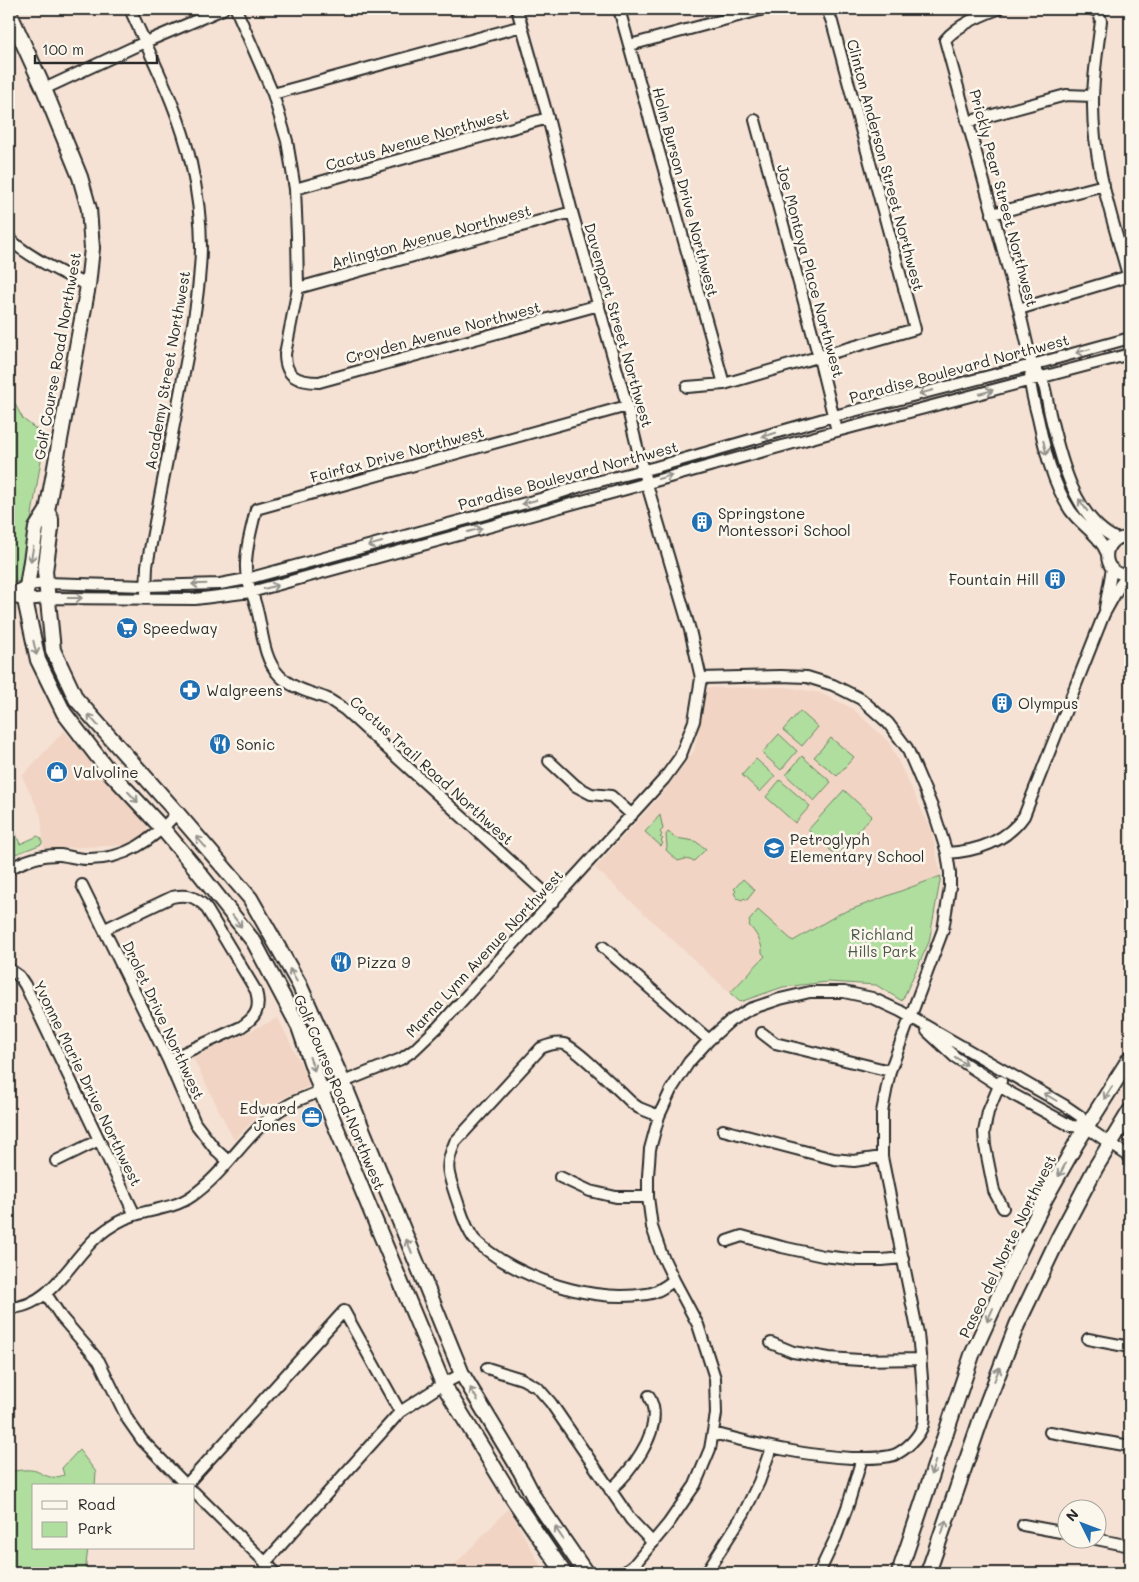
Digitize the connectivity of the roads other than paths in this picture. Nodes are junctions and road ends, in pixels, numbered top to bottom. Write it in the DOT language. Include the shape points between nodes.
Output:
graph roads {
  1 [pos="130,9"];
  2 [pos="223,9"];
  3 [pos="236,9"];
  4 [pos="517,9"];
  5 [pos="620,9"];
  6 [pos="764,9"];
  7 [pos="827,9"];
  8 [pos="998,9"];
  9 [pos="1095,10"];
  10 [pos="9,12"];
  11 [pos="522,26"];
  12 [pos="145,42"];
  13 [pos="630,45"];
  14 [pos="44,89"];
  15 [pos="273,94"];
  16 [pos="1093,96"];
  17 [pos="548,118"];
  18 [pos="755,120"];
  19 [pos="967,122"];
  20 [pos="1104,185"];
  21 [pos="295,189"];
  22 [pos="572,212"];
  23 [pos="992,214"];
  24 [pos="9,237"];
  25 [pos="1130,279"];
  26 [pos="88,286"];
  27 [pos="298,288"];
  28 [pos="599,305"];
  29 [pos="1019,309"];
  30 [pos="1130,338"];
  31 [pos="1130,354"];
  32 [pos="819,358"];
  33 [pos="1032,365"];
  34 [pos="1042,378"];
  35 [pos="1030,381"];
  36 [pos="724,384"];
  37 [pos="688,387"];
  38 [pos="627,406"];
  39 [pos="834,416"];
  40 [pos="837,431"];
  41 [pos="643,471"];
  42 [pos="647,482"];
  43 [pos="584,485"];
  44 [pos="550,510"];
  45 [pos="47,511"];
  46 [pos="439,527"];
  47 [pos="399,538"];
  48 [pos="1130,538"];
  49 [pos="1117,539"];
  50 [pos="428,543"];
  51 [pos="414,547"];
  52 [pos="343,553"];
  53 [pos="1107,554"];
  54 [pos="364,561"];
  55 [pos="1112,568"];
  56 [pos="1129,574"];
  57 [pos="247,579"];
  58 [pos="46,583"];
  59 [pos="26,585"];
  60 [pos="146,586"];
  61 [pos="251,592"];
  62 [pos="9,596"];
  63 [pos="47,598"];
  64 [pos="146,598"];
  65 [pos="25,600"];
  66 [pos="1104,614"];
  67 [pos="701,678"];
  68 [pos="550,761"];
  69 [pos="177,813"];
  70 [pos="632,815"];
  71 [pos="163,829"];
  72 [pos="947,853"];
  73 [pos="9,869"];
  74 [pos="82,885"];
  75 [pos="554,901"];
  76 [pos="105,929"];
  77 [pos="603,947"];
  78 [pos="9,969"];
  79 [pos="911,1017"];
  80 [pos="762,1033"];
  81 [pos="709,1040"];
  82 [pos="1130,1058"];
  83 [pos="168,1060"];
  84 [pos="890,1071"];
  85 [pos="1005,1071"];
  86 [pos="343,1082"];
  87 [pos="999,1086"];
  88 [pos="321,1091"];
  89 [pos="1130,1111"];
  90 [pos="659,1116"];
  91 [pos="1086,1127"];
  92 [pos="724,1130"];
  93 [pos="99,1140"];
  94 [pos="1109,1144"];
  95 [pos="882,1157"];
  96 [pos="1130,1157"];
  97 [pos="56,1161"];
  98 [pos="228,1161"];
  99 [pos="560,1177"];
  100 [pos="648,1197"];
  101 [pos="1003,1208"];
  102 [pos="135,1215"];
  103 [pos="727,1240"];
  104 [pos="903,1258"];
  105 [pos="674,1280"];
  106 [pos="46,1294"];
  107 [pos="9,1308"];
  108 [pos="1088,1339"];
  109 [pos="772,1343"];
  110 [pos="1130,1347"];
  111 [pos="921,1359"];
  112 [pos="487,1368"];
  113 [pos="462,1374"];
  114 [pos="443,1384"];
  115 [pos="649,1396"];
  116 [pos="400,1412"];
  117 [pos="1050,1432"];
  118 [pos="713,1434"];
  119 [pos="1130,1446"];
  120 [pos="771,1448"];
  121 [pos="862,1458"];
  122 [pos="185,1484"];
  123 [pos="189,1484"];
  124 [pos="610,1490"];
  125 [pos="195,1493"];
  126 [pos="1023,1525"];
  127 [pos="1056,1531"];
  128 [pos="1106,1541"];
  129 [pos="652,1543"];
  130 [pos="1130,1546"];
  131 [pos="265,1563"];
  132 [pos="276,1573"];
  133 [pos="564,1573"];
  134 [pos="586,1573"];
  135 [pos="624,1573"];
  136 [pos="706,1573"];
  137 [pos="819,1573"];
  138 [pos="899,1573"];
  139 [pos="928,1573"];
  1 -- 12 [label="street, Academy Street Northwest"];
  2 -- 12 [label="street"];
  3 -- 15 [label="street"];
  4 -- 11 [label="street, Davenport Street Northwest"];
  5 -- 13 [label="street, Holm Burson Drive Northwest"];
  6 -- 13 [label="street"];
  7 -- 32 [label="street, Clinton Anderson Street Northwest" via="915,330"];
  8 -- 19 [label="street, Prickly Pear Street Northwest" via="951,32 945,40"];
  9 -- 16 [label="street" via="1101,21"];
  10 -- 14 [label="main road, Golf Course Road Northwest"];
  11 -- 15 [label="street"];
  11 -- 17 [label="street, Davenport Street Northwest"];
  12 -- 14 [label="street"];
  12 -- 60 [label="street, Academy Street Northwest" via="174,108 191,163 198,202 200,258 191,332 147,566"];
  13 -- 36 [label="street, Holm Burson Drive Northwest"];
  14 -- 26 [label="main road, Golf Course Road Northwest" via="80,177 89,209 92,248"];
  15 -- 21 [label="street" via="287,141"];
  16 -- 19 [label="street" via="1066,95"];
  16 -- 20 [label="street" via="1095,137"];
  17 -- 21 [label="street, Cactus Avenue Northwest"];
  17 -- 22 [label="street, Davenport Street Northwest"];
  18 -- 32 [label="street, Joe Montoya Place Northwest"];
  19 -- 23 [label="street, Prickly Pear Street Northwest"];
  20 -- 23 [label="street"];
  20 -- 25 [label="street"];
  21 -- 27 [label="street"];
  22 -- 27 [label="street, Arlington Avenue Northwest"];
  22 -- 28 [label="street, Davenport Street Northwest"];
  23 -- 29 [label="street, Prickly Pear Street Northwest"];
  24 -- 26 [label="street" via="17,247"];
  25 -- 29 [label="street"];
  26 -- 45 [label="main road, Golf Course Road Northwest"];
  27 -- 28 [label="street, Croyden Avenue Northwest" via="285,362 294,377 304,382 319,382"];
  28 -- 38 [label="street, Davenport Street Northwest"];
  29 -- 33 [label="street, Prickly Pear Street Northwest"];
  30 -- 33 [label="street, Paradise Boulevard Northwest, one-way"];
  31 -- 34 [label="street, Paradise Boulevard Northwest"];
  32 -- 36 [label="street"];
  32 -- 39 [label="street, Joe Montoya Place Northwest"];
  33 -- 34 [label="street"];
  33 -- 35 [label="street"];
  33 -- 39 [label="street, Paradise Boulevard Northwest, one-way"];
  34 -- 35 [label="street, Paradise Boulevard Northwest"];
  49 -- 34 [label="street, one-way" via="1088,513 1070,483"];
  40 -- 35 [label="street, Paradise Boulevard Northwest, one-way"];
  35 -- 53 [label="street, one-way" via="1047,458 1057,486 1070,510 1097,537"];
  36 -- 37 [label="street"];
  38 -- 41 [label="street, Davenport Street Northwest"];
  38 -- 57 [label="street, Fairfax Drive Northwest" via="256,509 248,548"];
  39 -- 40 [label="street, Joe Montoya Place Northwest"];
  39 -- 41 [label="street, Paradise Boulevard Northwest, one-way"];
  42 -- 40 [label="street, Paradise Boulevard Northwest, one-way"];
  41 -- 42 [label="street, Davenport Street Northwest"];
  41 -- 43 [label="street, Paradise Boulevard Northwest"];
  42 -- 44 [label="street, Paradise Boulevard Northwest"];
  42 -- 67 [label="street, Davenport Street Northwest"];
  43 -- 44 [label="street" via="557,501"];
  43 -- 46 [label="street, Paradise Boulevard Northwest, one-way"];
  50 -- 44 [label="street, Paradise Boulevard Northwest, one-way"];
  45 -- 58 [label="main road, Golf Course Road Northwest" via="52,528"];
  45 -- 59 [label="main road, Golf Course Road Northwest, one-way" via="36,528"];
  46 -- 47 [label="street, Paradise Boulevard Northwest"];
  46 -- 50 [label="street"];
  47 -- 51 [label="street"];
  47 -- 52 [label="street, Paradise Boulevard Northwest, one-way"];
  48 -- 49 [label="street"];
  49 -- 53 [label="street"];
  50 -- 51 [label="street, Paradise Boulevard Northwest" via="424,554"];
  51 -- 54 [label="street, Paradise Boulevard Northwest"];
  52 -- 54 [label="street"];
  52 -- 57 [label="street, Paradise Boulevard Northwest"];
  53 -- 55 [label="street"];
  61 -- 54 [label="street, Paradise Boulevard Northwest, one-way"];
  55 -- 56 [label="street" via="1119,574"];
  55 -- 66 [label="street"];
  56 -- 66 [label="street"];
  57 -- 60 [label="street, Paradise Boulevard Northwest, one-way" via="220,584"];
  57 -- 61 [label="street, Fairfax Drive Northwest"];
  58 -- 59 [label="street, Paradise Boulevard Northwest"];
  58 -- 60 [label="street, Paradise Boulevard Northwest"];
  58 -- 63 [label="main road, Golf Course Road Northwest"];
  59 -- 62 [label="street, Paradise Boulevard Northwest"];
  59 -- 65 [label="main road, Golf Course Road Northwest"];
  60 -- 64 [label="street, Academy Street Northwest"];
  61 -- 64 [label="street, Paradise Boulevard Northwest" via="195,600"];
  61 -- 75 [label="street, Cactus Trail Road Northwest" via="268,655 279,675 295,687 344,709"];
  62 -- 65 [label="street, Paradise Boulevard Northwest"];
  63 -- 64 [label="street, Paradise Boulevard Northwest, one-way"];
  63 -- 65 [label="street, Paradise Boulevard Northwest"];
  69 -- 63 [label="main road, Golf Course Road Northwest, one-way" via="76,700 53,650"];
  65 -- 71 [label="main road, Golf Course Road Northwest, one-way" via="38,660 64,713 108,770"];
  66 -- 72 [label="street" via="1024,816 1016,827 996,841"];
  67 -- 70 [label="street, Marna Lynn Avenue Northwest" via="694,721 680,756"];
  67 -- 72 [label="street" via="807,677 834,685 861,699 888,723 907,748 933,809"];
  68 -- 70 [label="street" via="576,786 591,794 611,796"];
  69 -- 71 [label="street"];
  86 -- 69 [label="main road, Golf Course Road Northwest, one-way" via="299,984 250,898"];
  70 -- 75 [label="street, Marna Lynn Avenue Northwest"];
  71 -- 73 [label="street" via="137,848 105,859 51,855 37,857"];
  71 -- 88 [label="main road, Golf Course Road Northwest, one-way" via="254,942 299,1027"];
  72 -- 79 [label="street" via="950,888 943,930"];
  74 -- 76 [label="street, Drolet Drive Northwest"];
  75 -- 86 [label="street, Marna Lynn Avenue Northwest" via="414,1050 401,1059"];
  76 -- 83 [label="street, Drolet Drive Northwest"];
  76 -- 83 [label="street" via="172,897 190,895 205,906 256,991 259,1001 250,1021"];
  77 -- 81 [label="street"];
  78 -- 93 [label="street, Yvonne Marie Drive Northwest" via="25,984"];
  79 -- 81 [label="street" via="872,998 844,992 810,992 750,1009"];
  79 -- 84 [label="street"];
  79 -- 85 [label="street"];
  79 -- 87 [label="street, one-way" via="955,1058"];
  80 -- 84 [label="street" via="775,1043"];
  81 -- 90 [label="street" via="689,1062"];
  82 -- 91 [label="main road, Paseo del Norte Northwest, one-way"];
  83 -- 98 [label="street, Drolet Drive Northwest" via="195,1123"];
  84 -- 95 [label="street" via="882,1112"];
  85 -- 87 [label="street"];
  91 -- 85 [label="street, one-way" via="1080,1116"];
  86 -- 88 [label="street, Marna Lynn Avenue Northwest"];
  113 -- 86 [label="main road, Golf Course Road Northwest, one-way"];
  87 -- 91 [label="street" via="1071,1126"];
  87 -- 101 [label="street" via="984,1132 994,1191"];
  88 -- 98 [label="street, Marna Lynn Avenue Northwest" via="281,1109"];
  88 -- 114 [label="main road, Golf Course Road Northwest"];
  89 -- 94 [label="main road"];
  90 -- 100 [label="street" via="650,1148"];
  90 -- 105 [label="street" via="639,1108 576,1051 564,1044 551,1044 541,1048 456,1142 449,1157 448,1171 467,1228 474,1239 515,1268 539,1279 600,1294 649,1294"];
  91 -- 94 [label="street"];
  91 -- 138 [label="main road, Paseo del Norte Northwest, one-way" via="1032,1224 972,1355"];
  92 -- 95 [label="street" via="834,1159 854,1161"];
  93 -- 97 [label="street"];
  93 -- 102 [label="street, Yvonne Marie Drive Northwest"];
  94 -- 96 [label="street"];
  139 -- 94 [label="main road, one-way" via="978,1426 1017,1325 1050,1254"];
  95 -- 104 [label="street"];
  98 -- 102 [label="street, Marna Lynn Avenue Northwest" via="191,1196 170,1206"];
  99 -- 100 [label="street" via="607,1195"];
  100 -- 105 [label="street" via="652,1227"];
  102 -- 106 [label="street, Marna Lynn Avenue Northwest" via="98,1236"];
  103 -- 104 [label="street" via="742,1236 824,1256 859,1260"];
  104 -- 111 [label="street"];
  105 -- 118 [label="street" via="698,1325 715,1378"];
  106 -- 107 [label="street" via="33,1302"];
  106 -- 122 [label="street" via="99,1362 128,1420 142,1440"];
  108 -- 110 [label="street"];
  109 -- 111 [label="street" via="793,1352 828,1358"];
  111 -- 121 [label="street" via="923,1426 915,1439 895,1454"];
  112 -- 124 [label="street" via="522,1379 538,1388"];
  113 -- 114 [label="street"];
  134 -- 113 [label="main road, Golf Course Road Northwest, one-way" via="536,1499"];
  114 -- 116 [label="street"];
  114 -- 133 [label="main road, Golf Course Road Northwest" via="514,1500"];
  115 -- 124 [label="street" via="654,1408 647,1442 626,1475"];
  116 -- 123 [label="street" via="344,1311"];
  116 -- 131 [label="street"];
  117 -- 119 [label="street"];
  118 -- 120 [label="street"];
  118 -- 129 [label="street" via="695,1485"];
  120 -- 121 [label="street"];
  120 -- 136 [label="street" via="744,1513"];
  121 -- 137 [label="street" via="848,1505"];
  124 -- 129 [label="street"];
  125 -- 131 [label="street"];
  126 -- 127 [label="street"];
  128 -- 130 [label="street"];
  129 -- 135 [label="street"];
  131 -- 132 [label="street"];
}
